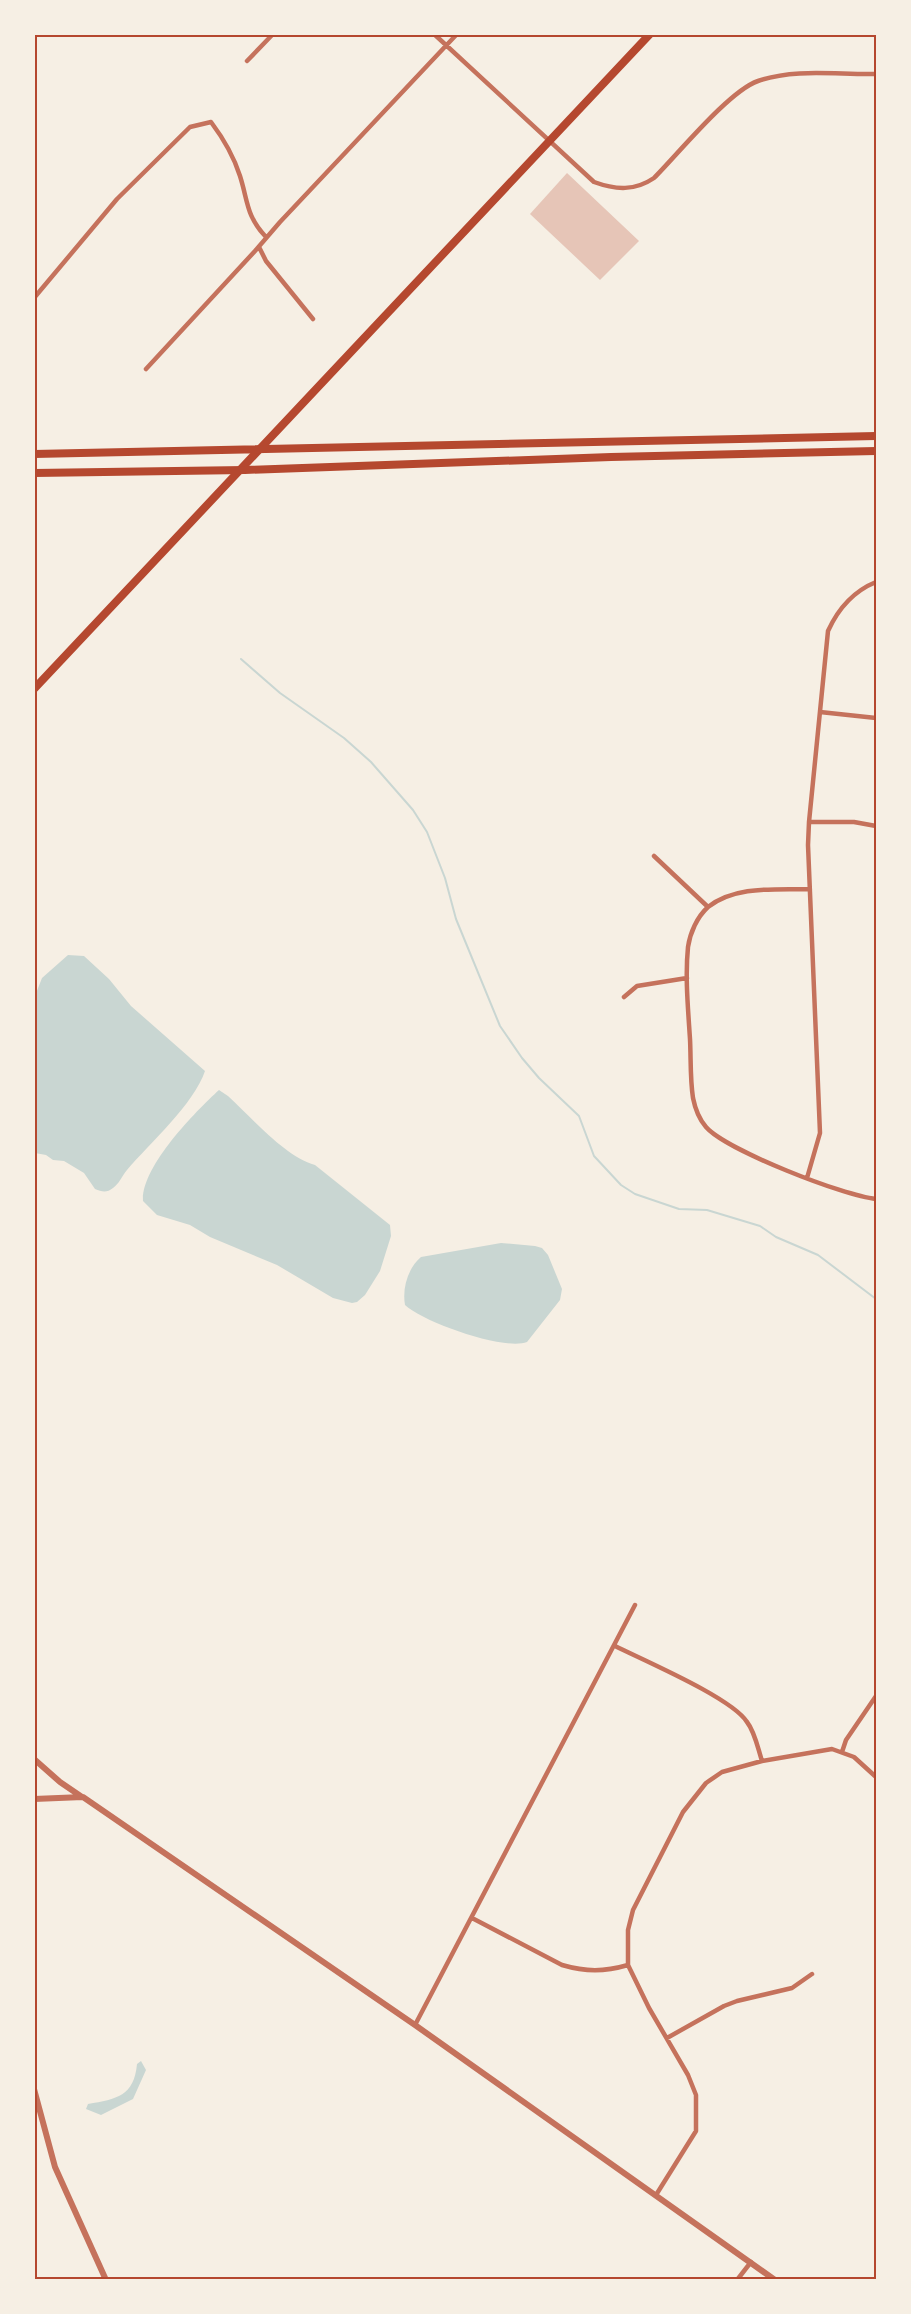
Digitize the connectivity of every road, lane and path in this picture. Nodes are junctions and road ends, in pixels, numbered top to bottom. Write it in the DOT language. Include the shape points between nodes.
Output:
graph roads {
  1 [pos="273,34"];
  2 [pos="434,34"];
  3 [pos="457,34"];
  4 [pos="650,34"];
  5 [pos="446,46"];
  6 [pos="247,61"];
  7 [pos="876,74"];
  8 [pos="550,141"];
  9 [pos="266,237"];
  10 [pos="258,247"];
  11 [pos="34,298"];
  12 [pos="313,319"];
  13 [pos="146,369"];
  14 [pos="876,436"];
  15 [pos="876,451"];
  16 [pos="34,454"];
  17 [pos="34,473"];
  18 [pos="876,582"];
  19 [pos="34,689"];
  20 [pos="820,712"];
  21 [pos="876,718"];
  22 [pos="809,822"];
  23 [pos="876,826"];
  24 [pos="654,856"];
  25 [pos="810,889"];
  26 [pos="708,907"];
  27 [pos="687,978"];
  28 [pos="624,997"];
  29 [pos="807,1178"];
  30 [pos="876,1199"];
  31 [pos="635,1605"];
  32 [pos="615,1646"];
  33 [pos="876,1696"];
  34 [pos="842,1752"];
  35 [pos="34,1759"];
  36 [pos="762,1761"];
  37 [pos="876,1777"];
  38 [pos="83,1797"];
  39 [pos="34,1799"];
  40 [pos="472,1918"];
  41 [pos="628,1965"];
  42 [pos="812,1974"];
  43 [pos="415,2025"];
  44 [pos="667,2038"];
  45 [pos="35,2094"];
  46 [pos="656,2195"];
  47 [pos="751,2262"];
  48 [pos="106,2280"];
  49 [pos="737,2280"];
  50 [pos="775,2280"];
  1 -- 6 [label="street"];
  2 -- 5 [label="street"];
  3 -- 5 [label="street"];
  4 -- 8 [label="main road"];
  5 -- 8 [label="street"];
  5 -- 9 [label="street"];
  7 -- 8 [label="street" via="792,74 756,81 735,95 654,178 625,189 594,182"];
  8 -- 19 [label="main road"];
  9 -- 10 [label="street"];
  9 -- 11 [label="street" via="249,211 238,170 221,136 211,122 190,127 117,199"];
  10 -- 12 [label="street"];
  10 -- 13 [label="street"];
  14 -- 16 [label="highway"];
  15 -- 17 [label="highway"];
  18 -- 20 [label="street" via="846,603 828,631"];
  20 -- 21 [label="street"];
  20 -- 22 [label="street"];
  22 -- 23 [label="street"];
  22 -- 25 [label="street"];
  24 -- 26 [label="street"];
  25 -- 26 [label="street" via="743,892"];
  25 -- 29 [label="street" via="820,1133"];
  26 -- 27 [label="street" via="692,930"];
  27 -- 28 [label="street" via="637,986"];
  27 -- 29 [label="street" via="693,1095 698,1115 705,1126 729,1144"];
  29 -- 30 [label="street" via="842,1192"];
  31 -- 32 [label="street"];
  32 -- 36 [label="street" via="737,1710 748,1723"];
  32 -- 40 [label="street"];
  33 -- 34 [label="street"];
  34 -- 36 [label="street" via="832,1749"];
  34 -- 37 [label="street" via="854,1757"];
  35 -- 38 [label="street"];
  36 -- 41 [label="street" via="722,1772 706,1783 683,1812 633,1910 628,1930"];
  38 -- 39 [label="street"];
  38 -- 43 [label="street"];
  40 -- 41 [label="street" via="562,1965 602,1972"];
  40 -- 43 [label="street"];
  41 -- 44 [label="street"];
  42 -- 44 [label="street" via="792,1988 724,2006"];
  43 -- 46 [label="street"];
  44 -- 46 [label="street" via="696,2095 696,2131"];
  45 -- 48 [label="street" via="55,2167"];
  46 -- 47 [label="street"];
  47 -- 49 [label="street"];
  47 -- 50 [label="street"];
}
